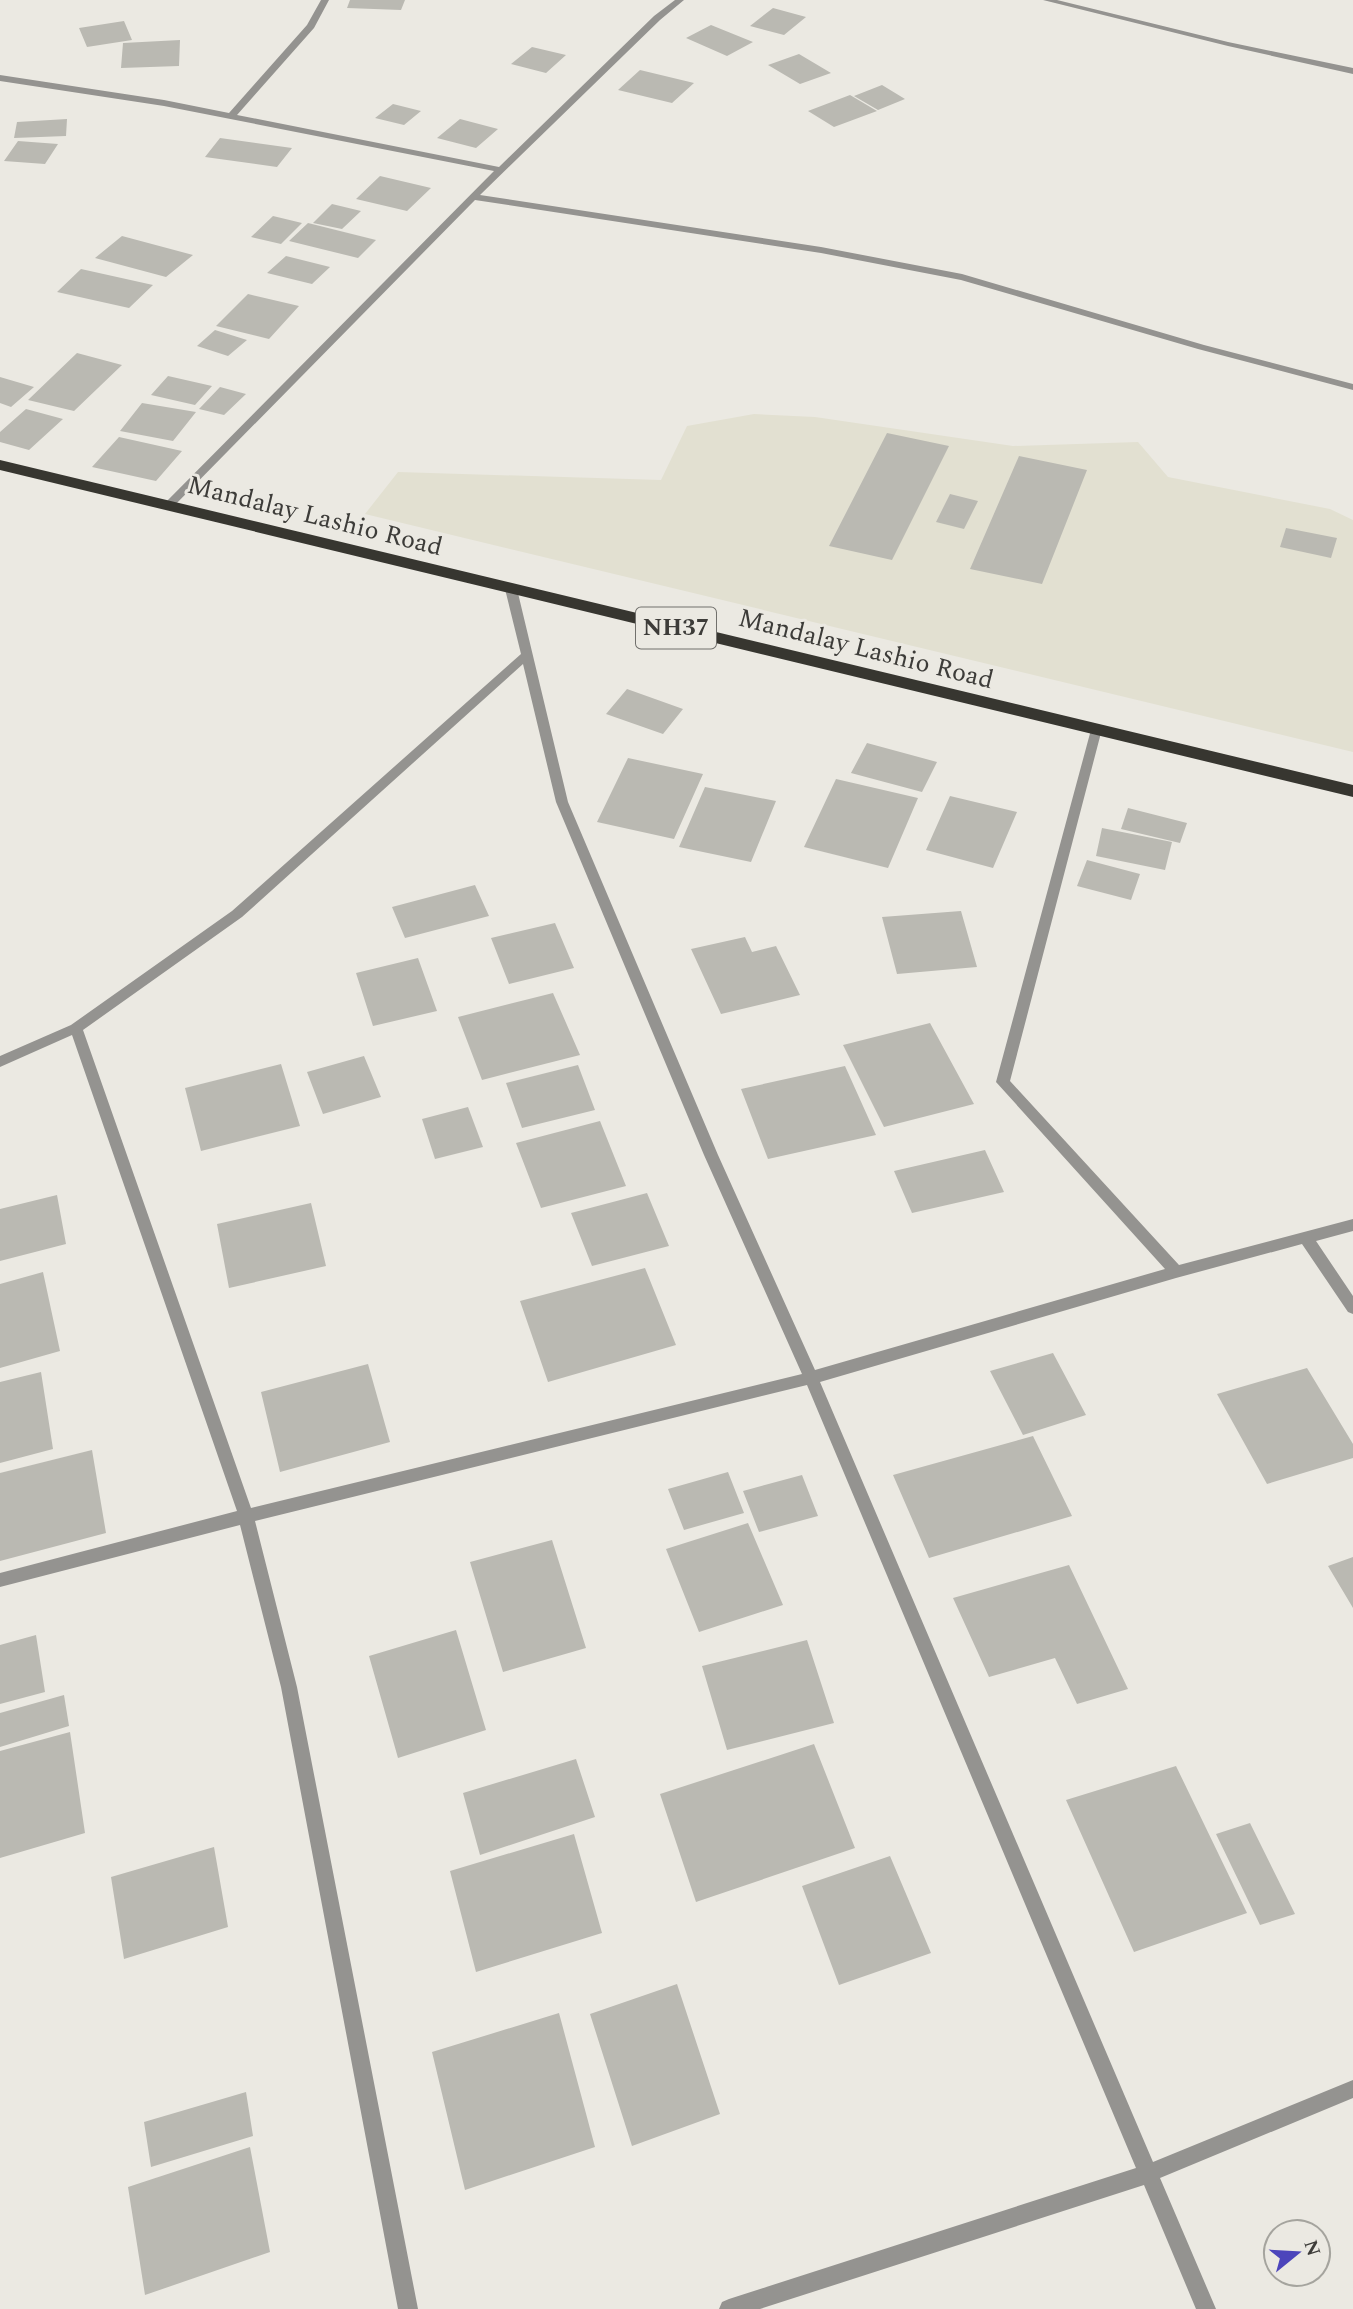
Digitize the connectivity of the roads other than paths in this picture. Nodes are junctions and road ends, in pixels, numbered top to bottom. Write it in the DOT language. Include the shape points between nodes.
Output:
graph roads {
  1 [pos="325,0"];
  2 [pos="680,0"];
  3 [pos="1047,0"];
  4 [pos="1353,71"];
  5 [pos="0,78"];
  6 [pos="231,117"];
  7 [pos="501,170"];
  8 [pos="474,197"];
  9 [pos="1353,387"];
  10 [pos="0,465"];
  11 [pos="168,506"];
  12 [pos="511,589"];
  13 [pos="527,655"];
  14 [pos="1096,729"];
  15 [pos="1353,791"];
  16 [pos="76,1028"];
  17 [pos="0,1062"];
  18 [pos="1353,1224"];
  19 [pos="1306,1238"];
  20 [pos="1176,1272"];
  21 [pos="1353,1308"];
  22 [pos="811,1378"];
  23 [pos="246,1516"];
  24 [pos="0,1580"];
  25 [pos="1353,2090"];
  26 [pos="1147,2174"];
  27 [pos="408,2309"];
  28 [pos="729,2309"];
  29 [pos="1206,2309"];
  1 -- 6 [label="street" via="311,26"];
  2 -- 7 [label="street"];
  3 -- 4 [label="street"];
  5 -- 6 [label="street"];
  6 -- 7 [label="street"];
  7 -- 8 [label="street"];
  8 -- 9 [label="street" via="821,250 962,277"];
  8 -- 11 [label="street"];
  10 -- 11 [label="highway, Mandalay Lashio Road / NH37"];
  11 -- 12 [label="highway, Mandalay Lashio Road / NH37"];
  12 -- 13 [label="street"];
  12 -- 14 [label="highway, Mandalay Lashio Road / NH37"];
  13 -- 16 [label="street" via="237,914"];
  13 -- 22 [label="street" via="562,802"];
  14 -- 15 [label="highway, Mandalay Lashio Road / NH37"];
  14 -- 20 [label="street" via="1003,1082"];
  16 -- 17 [label="street"];
  16 -- 23 [label="street"];
  18 -- 19 [label="street"];
  19 -- 20 [label="street"];
  19 -- 21 [label="street"];
  20 -- 22 [label="street"];
  22 -- 23 [label="street"];
  22 -- 26 [label="street"];
  23 -- 24 [label="street"];
  23 -- 27 [label="street" via="289,1687"];
  25 -- 26 [label="street"];
  26 -- 28 [label="street"];
  26 -- 29 [label="street"];
}
